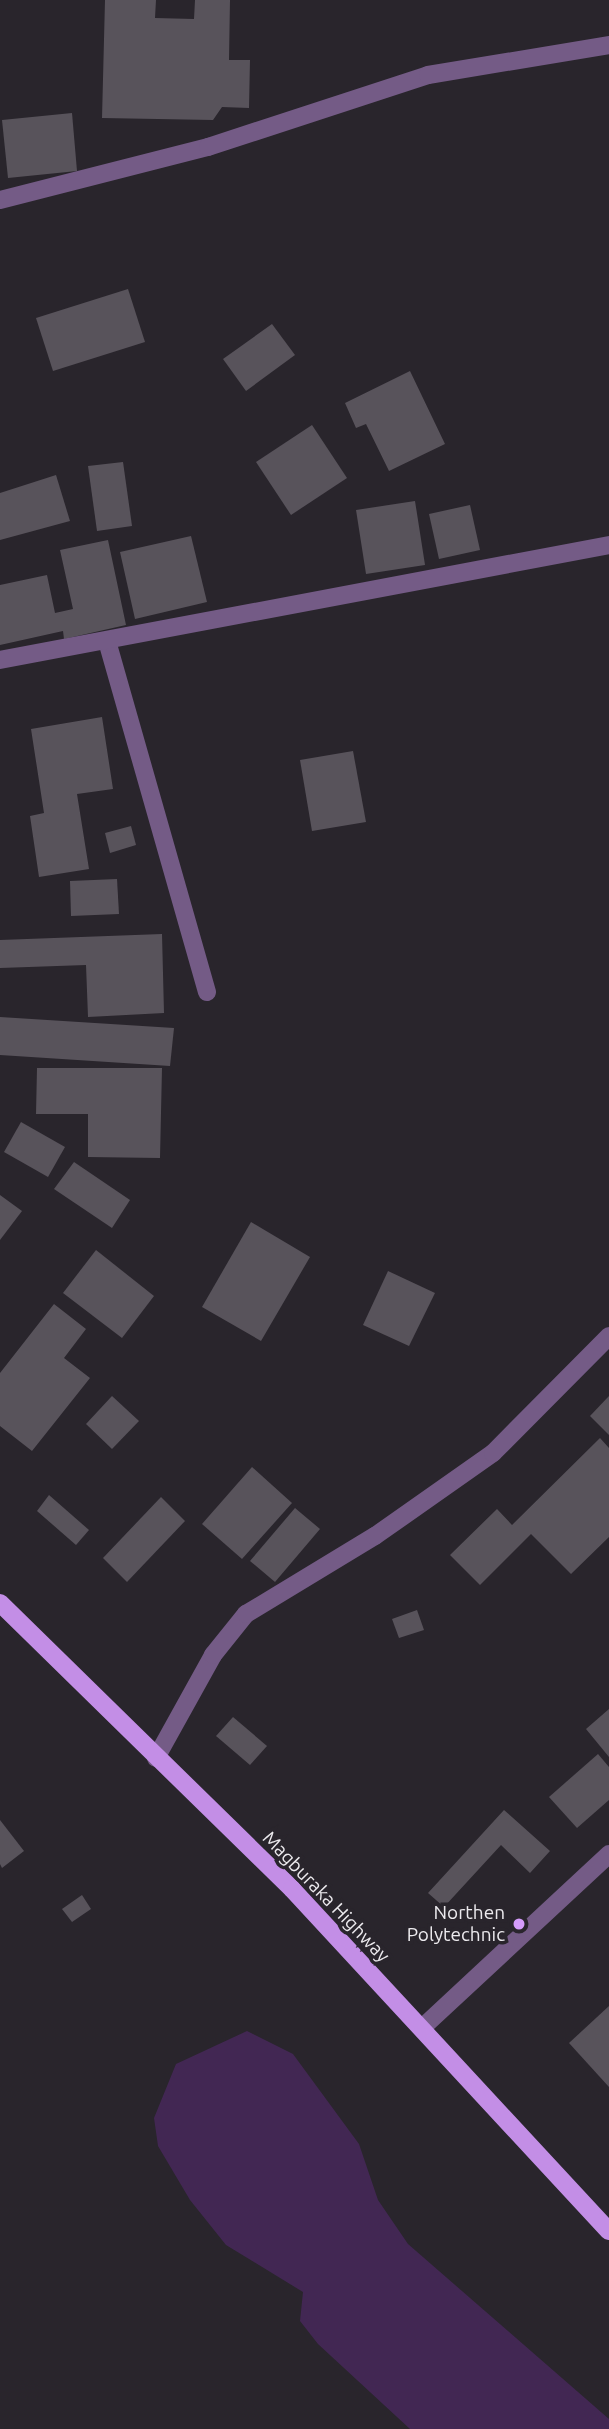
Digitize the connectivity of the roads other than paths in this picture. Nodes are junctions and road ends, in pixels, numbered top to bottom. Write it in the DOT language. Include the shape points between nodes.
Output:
graph roads {
  1 [pos="609,45"];
  2 [pos="0,200"];
  3 [pos="609,545"];
  4 [pos="107,641"];
  5 [pos="0,660"];
  6 [pos="207,992"];
  7 [pos="609,1336"];
  8 [pos="0,1603"];
  9 [pos="156,1758"];
  10 [pos="609,1854"];
  11 [pos="423,2027"];
  12 [pos="609,2231"];
  1 -- 2 [label="street" via="428,75 208,147"];
  3 -- 4 [label="street"];
  4 -- 5 [label="street"];
  4 -- 6 [label="street"];
  7 -- 9 [label="street" via="494,1453 374,1536 246,1614 213,1655"];
  8 -- 9 [label="main road, Magburaka Highway"];
  9 -- 11 [label="main road, Magburaka Highway" via="292,1889"];
  10 -- 11 [label="street"];
  11 -- 12 [label="main road, Magburaka Highway"];
}
